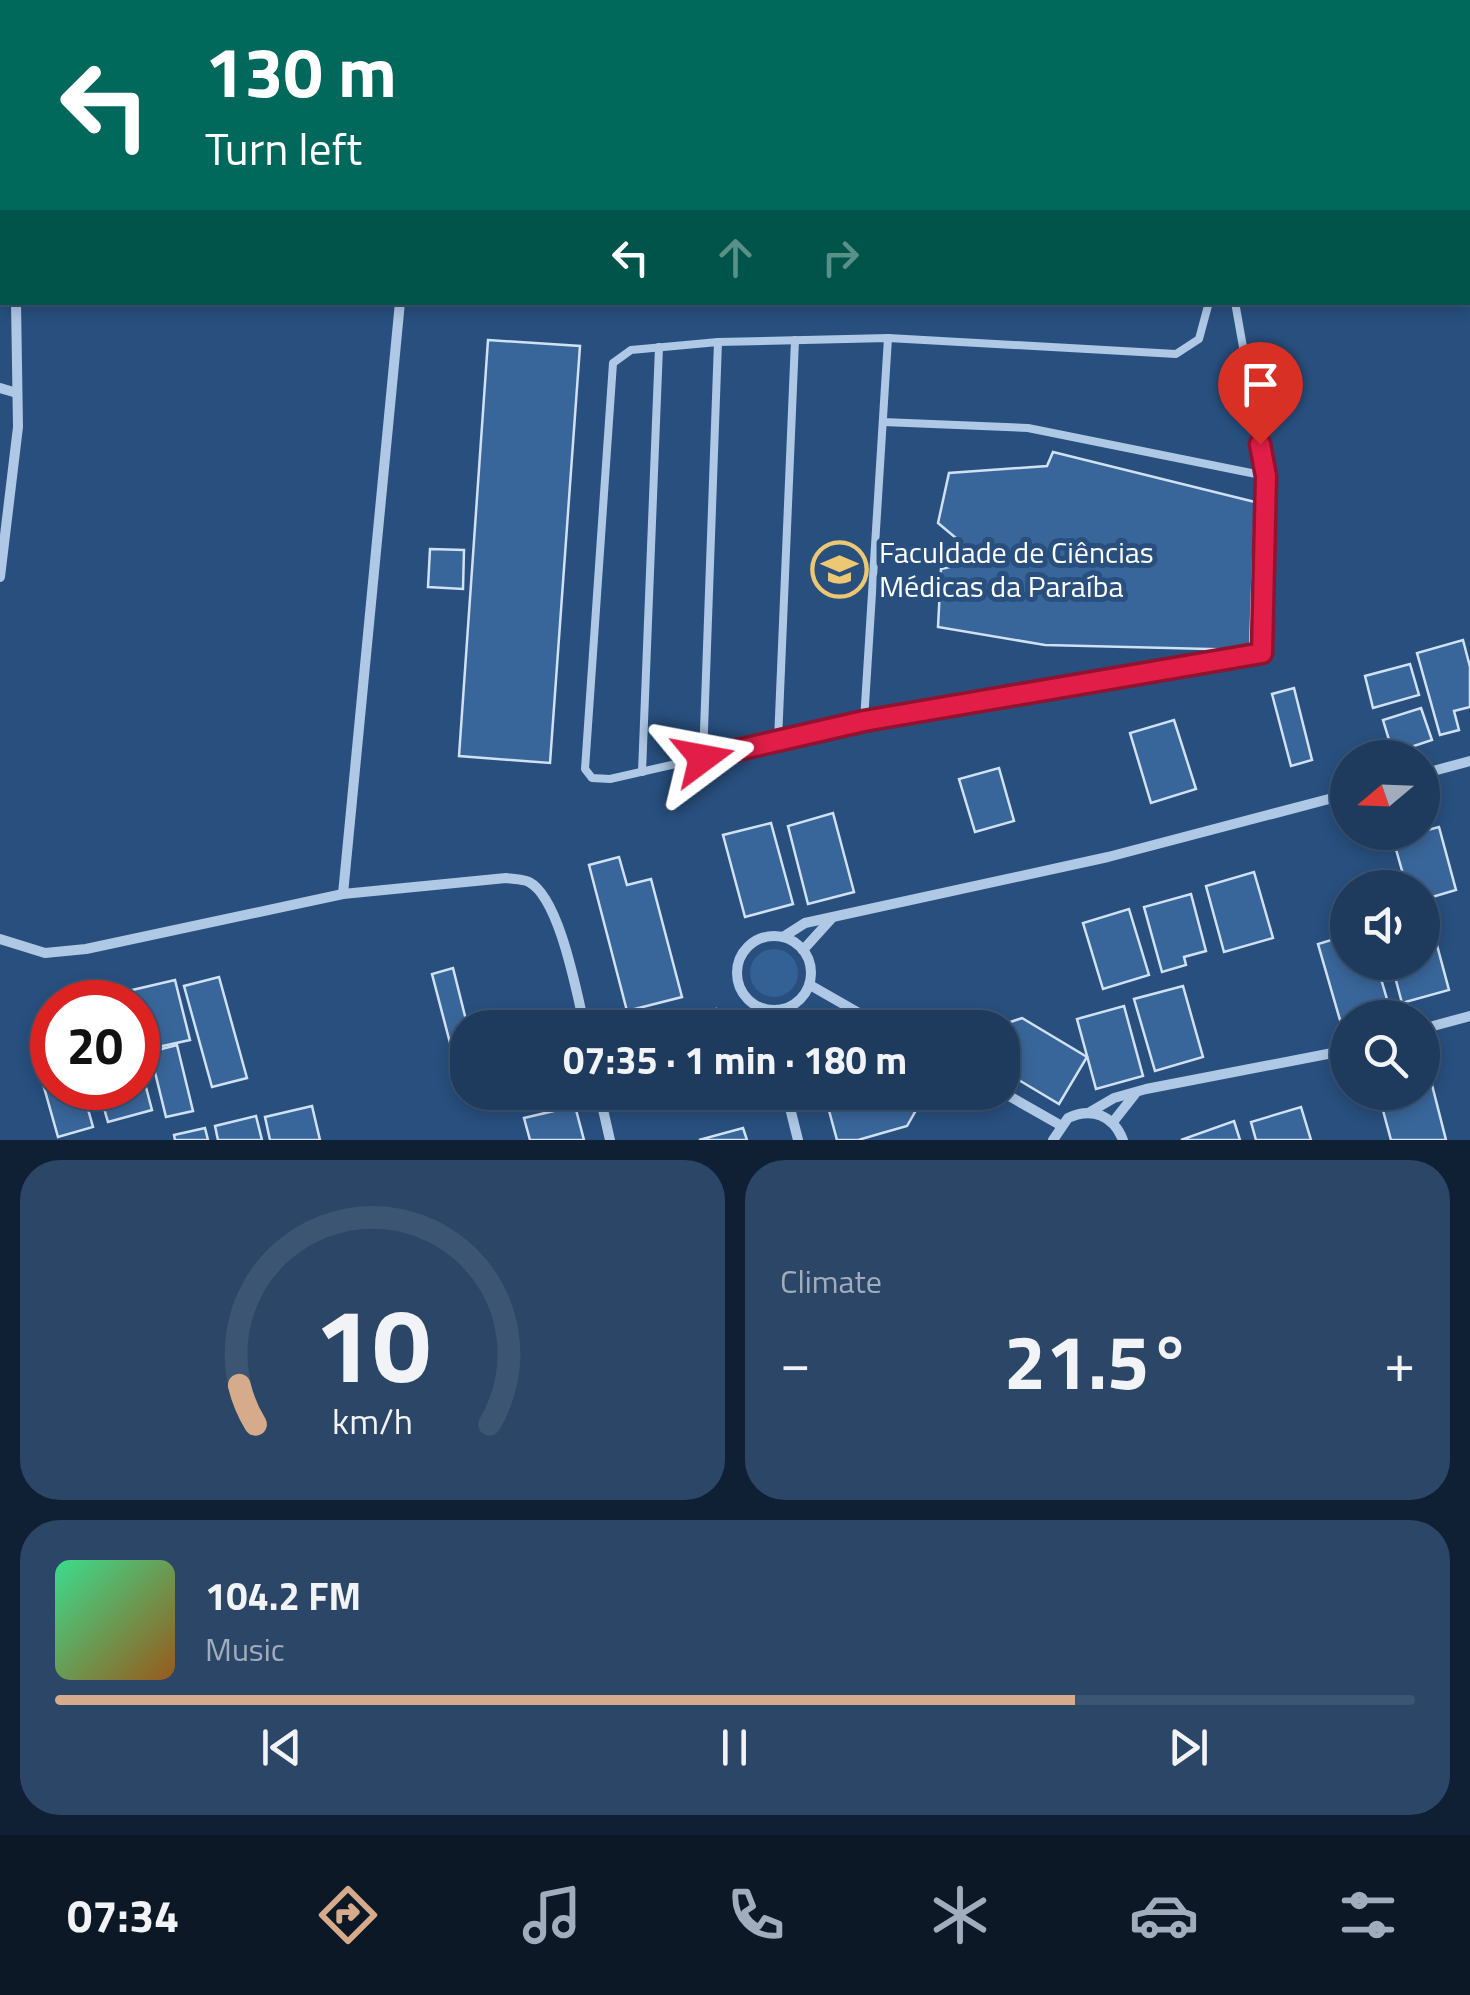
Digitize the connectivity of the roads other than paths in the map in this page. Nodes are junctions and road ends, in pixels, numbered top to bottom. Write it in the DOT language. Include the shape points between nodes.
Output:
graph roads {
  1 [pos="16,305"];
  2 [pos="400,305"];
  3 [pos="1208,305"];
  4 [pos="1236,305"];
  5 [pos="888,338"];
  6 [pos="795,340"];
  7 [pos="718,342"];
  8 [pos="658,347"];
  9 [pos="0,388"];
  10 [pos="18,393"];
  11 [pos="883,422"];
  12 [pos="1266,476"];
  13 [pos="0,576"];
  14 [pos="864,721"];
  15 [pos="778,740"];
  16 [pos="703,758"];
  17 [pos="1470,761"];
  18 [pos="1440,769"];
  19 [pos="642,772"];
  20 [pos="1330,799"];
  21 [pos="343,894"];
  22 [pos="832,917"];
  23 [pos="783,936"];
  24 [pos="0,939"];
  25 [pos="804,950"];
  26 [pos="810,985"];
  27 [pos="759,1007"];
  28 [pos="784,1009"];
  29 [pos="581,1010"];
  30 [pos="760,1010"];
  31 [pos="854,1010"];
  32 [pos="1470,1016"];
  33 [pos="1440,1024"];
  34 [pos="1330,1054"];
  35 [pos="1135,1094"];
  36 [pos="1020,1102"];
  37 [pos="603,1110"];
  38 [pos="790,1110"];
  39 [pos="1090,1112"];
  40 [pos="1113,1122"];
  41 [pos="1060,1125"];
  42 [pos="610,1140"];
  43 [pos="798,1140"];
  44 [pos="1053,1140"];
  45 [pos="1123,1140"];
  1 -- 10 [label="street"];
  2 -- 21 [label="street"];
  3 -- 5 [label="lane" via="1199,339 1176,354"];
  4 -- 12 [label="lane"];
  5 -- 6 [label="lane"];
  5 -- 11 [label="lane"];
  6 -- 7 [label="lane"];
  6 -- 15 [label="lane"];
  7 -- 8 [label="lane"];
  7 -- 16 [label="lane"];
  8 -- 19 [label="lane"];
  8 -- 19 [label="lane" via="631,350 613,363 584,769 592,778"];
  9 -- 10 [label="street"];
  10 -- 13 [label="street"];
  11 -- 12 [label="lane" via="1028,428"];
  11 -- 14 [label="lane"];
  12 -- 14 [label="lane" via="1262,653"];
  14 -- 15 [label="lane"];
  15 -- 16 [label="lane"];
  16 -- 19 [label="lane"];
  17 -- 18 [label="street"];
  20 -- 22 [label="street" via="1108,857"];
  21 -- 24 [label="street" via="86,949 45,953"];
  21 -- 29 [label="street" via="506,878 530,882 544,897 569,958"];
  22 -- 23 [label="street"];
  22 -- 25 [label="street"];
  23 -- 25 [label="street"];
  23 -- 27 [label="street" via="760,939 742,955 738,979"];
  25 -- 26 [label="street"];
  26 -- 28 [label="street"];
  26 -- 31 [label="street"];
  27 -- 28 [label="street"];
  27 -- 30 [label="street"];
  32 -- 33 [label="street"];
  34 -- 35 [label="street"];
  35 -- 39 [label="street"];
  35 -- 40 [label="street"];
  36 -- 41 [label="street"];
  37 -- 42 [label="street"];
  38 -- 43 [label="street"];
  39 -- 40 [label="street"];
  39 -- 41 [label="street"];
  40 -- 45 [label="street"];
  41 -- 44 [label="street"];
}
